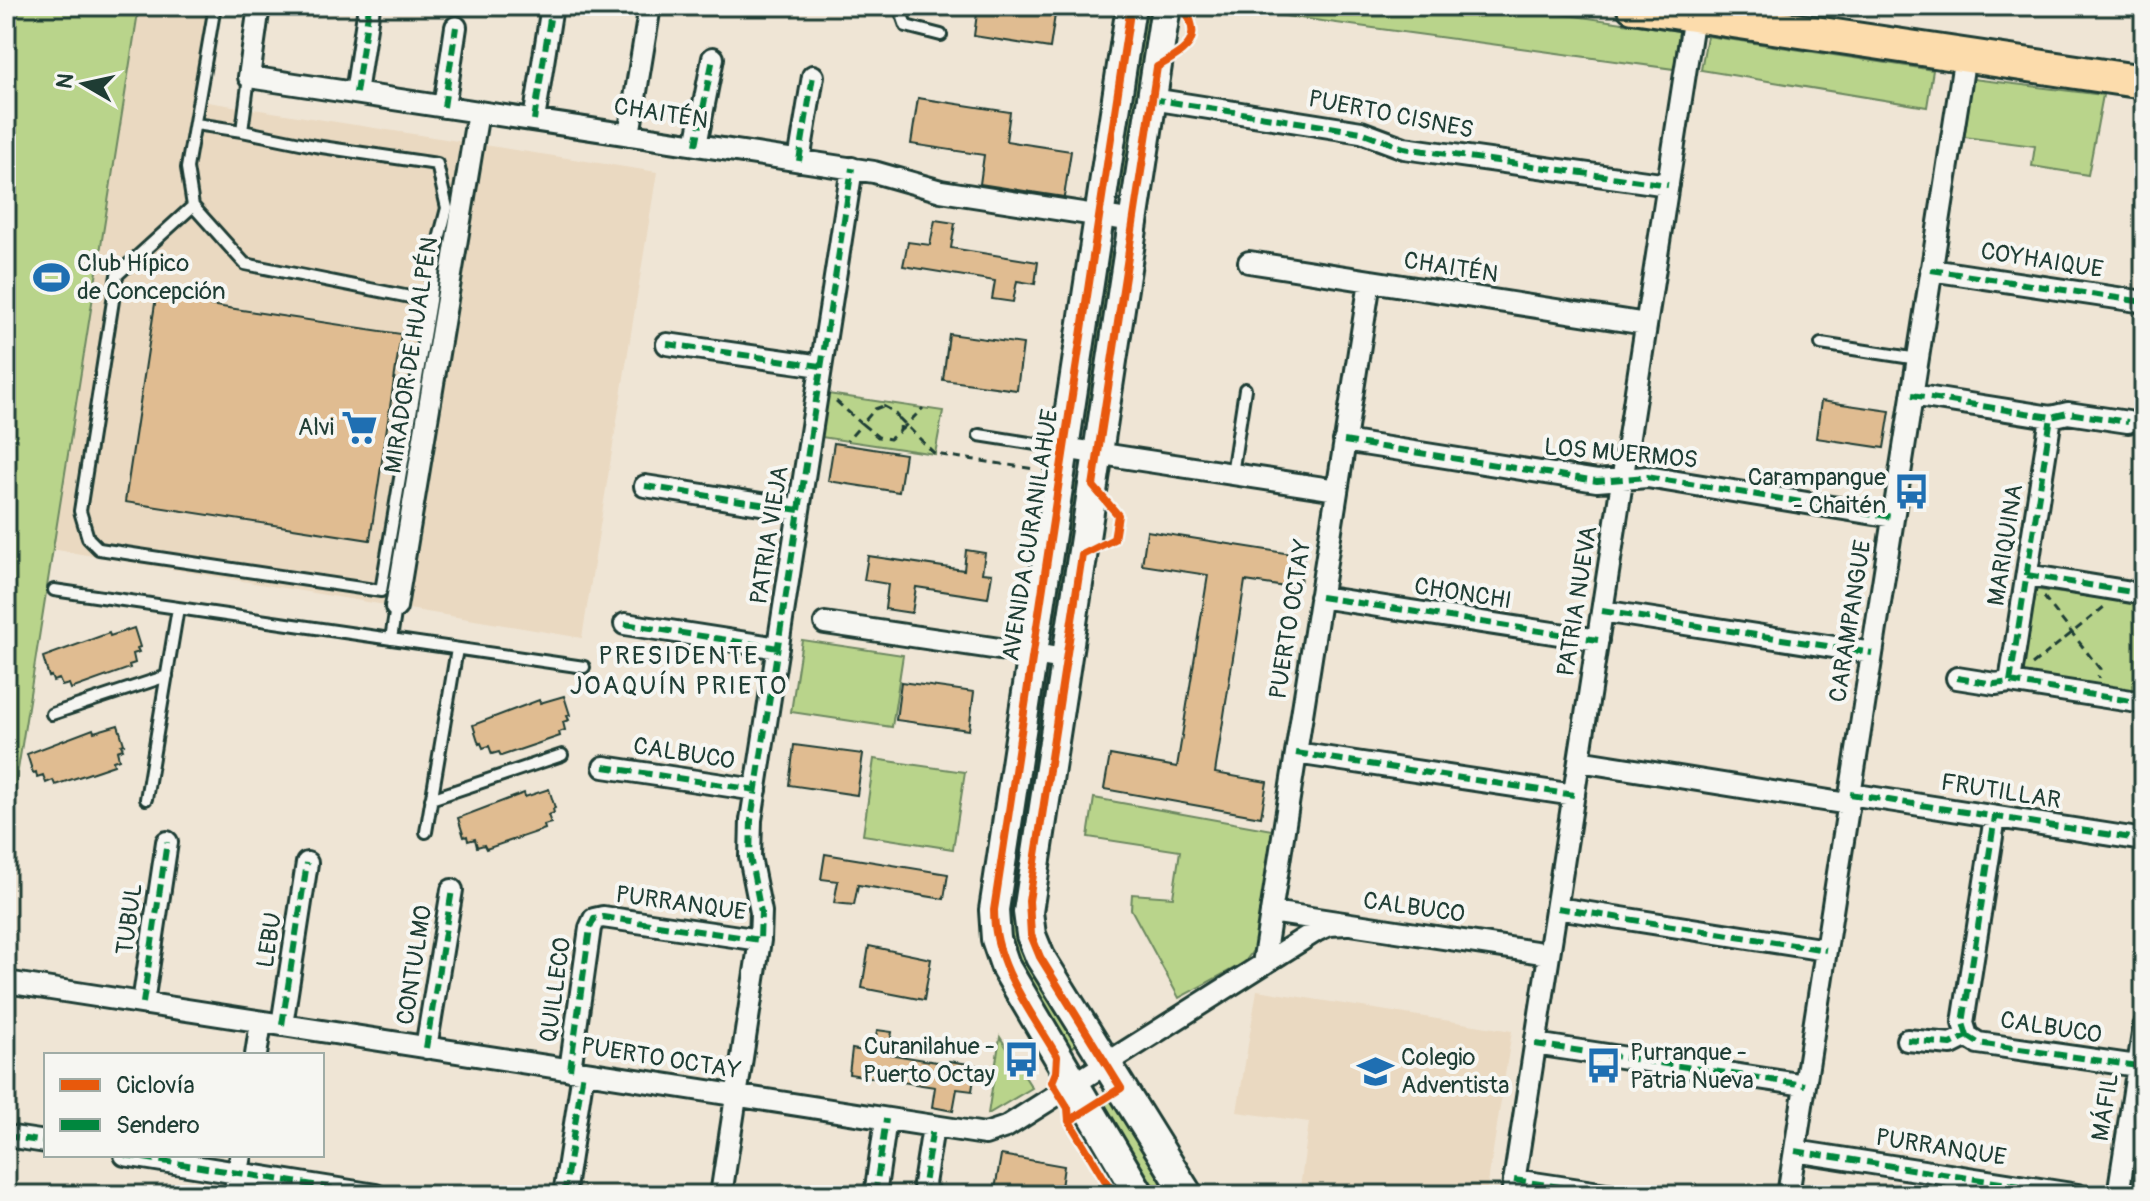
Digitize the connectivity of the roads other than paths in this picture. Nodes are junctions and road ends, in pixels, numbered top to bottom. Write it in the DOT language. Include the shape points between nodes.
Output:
graph roads {
  1 [pos="215,6"];
  2 [pos="259,6"];
  3 [pos="552,6"];
  4 [pos="648,6"];
  5 [pos="899,6"];
  6 [pos="1131,6"];
  7 [pos="1166,6"];
  8 [pos="1633,6"];
  9 [pos="369,7"];
  10 [pos="1694,15"];
  11 [pos="456,27"];
  12 [pos="941,35"];
  13 [pos="1965,55"];
  14 [pos="713,58"];
  15 [pos="813,76"];
  16 [pos="249,77"];
  17 [pos="2144,82"];
  18 [pos="356,93"];
  19 [pos="1152,99"];
  20 [pos="444,107"];
  21 [pos="478,112"];
  22 [pos="534,120"];
  23 [pos="196,124"];
  24 [pos="242,131"];
  25 [pos="629,135"];
  26 [pos="696,145"];
  27 [pos="799,161"];
  28 [pos="852,168"];
  29 [pos="1668,185"];
  30 [pos="193,206"];
  31 [pos="1099,215"];
  32 [pos="1134,221"];
  33 [pos="1249,262"];
  34 [pos="1931,270"];
  35 [pos="1370,281"];
  36 [pos="430,301"];
  37 [pos="2144,302"];
  38 [pos="1646,324"];
  39 [pos="667,344"];
  40 [pos="1821,344"];
  41 [pos="1918,359"];
  42 [pos="820,376"];
  43 [pos="1245,389"];
  44 [pos="1912,395"];
  45 [pos="2051,417"];
  46 [pos="2128,422"];
  47 [pos="979,435"];
  48 [pos="1344,441"];
  49 [pos="1098,454"];
  50 [pos="1061,461"];
  51 [pos="1232,474"];
  52 [pos="1623,479"];
  53 [pos="645,486"];
  54 [pos="1337,490"];
  55 [pos="799,510"];
  56 [pos="1893,517"];
  57 [pos="2027,575"];
  58 [pos="54,590"];
  59 [pos="2134,593"];
  60 [pos="1320,597"];
  61 [pos="396,607"];
  62 [pos="178,608"];
  63 [pos="1602,611"];
  64 [pos="825,623"];
  65 [pos="625,624"];
  66 [pos="391,639"];
  67 [pos="1598,640"];
  68 [pos="778,648"];
  69 [pos="457,649"];
  70 [pos="1872,653"];
  71 [pos="1032,654"];
  72 [pos="1066,659"];
  73 [pos="584,667"];
  74 [pos="167,676"];
  75 [pos="1957,678"];
  76 [pos="2010,682"];
  77 [pos="2144,703"];
  78 [pos="52,714"];
  79 [pos="1296,753"];
  80 [pos="562,755"];
  81 [pos="1579,761"];
  82 [pos="604,767"];
  83 [pos="756,790"];
  84 [pos="1574,795"];
  85 [pos="146,799"];
  86 [pos="431,799"];
  87 [pos="1849,799"];
  88 [pos="1995,817"];
  89 [pos="426,832"];
  90 [pos="2144,840"];
  91 [pos="167,842"];
  92 [pos="307,863"];
  93 [pos="452,890"];
  94 [pos="1557,908"];
  95 [pos="1271,912"];
  96 [pos="594,919"];
  97 [pos="1347,924"];
  98 [pos="760,940"];
  99 [pos="1826,950"];
  100 [pos="1549,954"];
  101 [pos="1263,964"];
  102 [pos="6,982"];
  103 [pos="143,1003"];
  104 [pos="261,1022"];
  105 [pos="282,1025"];
  106 [pos="2144,1027"];
  107 [pos="1967,1036"];
  108 [pos="1907,1040"];
  109 [pos="1535,1044"];
  110 [pos="426,1048"];
  111 [pos="256,1053"];
  112 [pos="1105,1063"];
  113 [pos="2141,1067"];
  114 [pos="576,1071"];
  115 [pos="1073,1083"];
  116 [pos="1805,1085"];
  117 [pos="737,1096"];
  118 [pos="886,1119"];
  119 [pos="933,1127"];
  120 [pos="6,1136"];
  121 [pos="44,1142"];
  122 [pos="1795,1151"];
  123 [pos="150,1157"];
  124 [pos="239,1164"];
  125 [pos="1513,1188"];
  126 [pos="234,1195"];
  127 [pos="376,1195"];
  128 [pos="564,1195"];
  129 [pos="721,1195"];
  130 [pos="875,1195"];
  131 [pos="931,1195"];
  132 [pos="1140,1195"];
  133 [pos="1188,1195"];
  134 [pos="1613,1195"];
  135 [pos="1788,1195"];
  136 [pos="2078,1195"];
  137 [pos="2118,1195"];
  1 -- 23 [label="lane"];
  2 -- 16 [label="street"];
  3 -- 22 [label="street"];
  4 -- 25 [label="street"];
  5 -- 12 [label="lane" via="906,26"];
  6 -- 31 [label="main road, AVENIDA CURANILAHUE"];
  7 -- 19 [label="main road"];
  8 -- 10 [label="main road"];
  9 -- 18 [label="street"];
  10 -- 13 [label="main road"];
  10 -- 29 [label="street, PATRIA NUEVA"];
  11 -- 20 [label="street"];
  13 -- 17 [label="main road"];
  13 -- 34 [label="street, CARAMPANGUE"];
  14 -- 26 [label="street"];
  15 -- 27 [label="street"];
  16 -- 18 [label="street, CHAITÉN"];
  16 -- 24 [label="lane"];
  18 -- 20 [label="street, CHAITÉN"];
  19 -- 29 [label="street, PUERTO CISNES" via="1361,132 1404,148"];
  19 -- 32 [label="main road"];
  20 -- 21 [label="street, CHAITÉN"];
  21 -- 22 [label="street, CHAITÉN"];
  21 -- 61 [label="street, MIRADOR DE HUALPÉN"];
  22 -- 25 [label="street, CHAITÉN"];
  23 -- 24 [label="lane"];
  23 -- 30 [label="lane" via="187,168"];
  24 -- 36 [label="lane" via="437,164 447,208"];
  25 -- 26 [label="street, CHAITÉN"];
  26 -- 27 [label="street, CHAITÉN"];
  27 -- 28 [label="street, CHAITÉN"];
  28 -- 31 [label="street, CHAITÉN" via="928,189"];
  28 -- 42 [label="street, PATRIA VIEJA"];
  29 -- 38 [label="street, PATRIA NUEVA"];
  30 -- 36 [label="lane" via="245,264"];
  30 -- 36 [label="lane" via="117,275 80,511 88,538 99,549 381,591"];
  31 -- 32 [label="street, CHAITÉN"];
  31 -- 50 [label="main road, AVENIDA CURANILAHUE"];
  32 -- 49 [label="main road"];
  33 -- 35 [label="street, CHAITÉN"];
  34 -- 37 [label="street, COYHAIQUE"];
  34 -- 41 [label="street, CARAMPANGUE"];
  35 -- 38 [label="street, CHAITÉN"];
  35 -- 48 [label="street, PUERTO OCTAY"];
  38 -- 52 [label="street, PATRIA NUEVA"];
  39 -- 42 [label="street"];
  40 -- 41 [label="lane"];
  41 -- 44 [label="street, CARAMPANGUE"];
  42 -- 55 [label="street, PATRIA VIEJA"];
  43 -- 51 [label="lane"];
  44 -- 45 [label="street"];
  44 -- 56 [label="street, CARAMPANGUE"];
  45 -- 46 [label="street" via="2068,413"];
  45 -- 57 [label="street, MARIQUINA"];
  47 -- 50 [label="lane"];
  48 -- 52 [label="street, LOS MUERMOS" via="1597,481"];
  48 -- 54 [label="street, PUERTO OCTAY"];
  49 -- 50 [label="street"];
  49 -- 51 [label="street"];
  49 -- 72 [label="main road"];
  50 -- 71 [label="main road, AVENIDA CURANILAHUE"];
  51 -- 54 [label="street"];
  52 -- 56 [label="street, LOS MUERMOS" via="1647,477"];
  52 -- 63 [label="street, PATRIA NUEVA"];
  53 -- 55 [label="street"];
  54 -- 60 [label="street, PUERTO OCTAY"];
  55 -- 68 [label="street, PATRIA VIEJA"];
  56 -- 70 [label="street, CARAMPANGUE"];
  57 -- 59 [label="street"];
  57 -- 76 [label="street, MARIQUINA"];
  58 -- 62 [label="lane"];
  60 -- 67 [label="street, CHONCHI"];
  60 -- 79 [label="street, PUERTO OCTAY"];
  61 -- 66 [label="lane"];
  62 -- 66 [label="lane"];
  62 -- 74 [label="lane"];
  63 -- 67 [label="street, PATRIA NUEVA"];
  63 -- 70 [label="street"];
  64 -- 71 [label="street"];
  65 -- 68 [label="street"];
  66 -- 69 [label="lane"];
  67 -- 81 [label="street, PATRIA NUEVA"];
  68 -- 83 [label="street, PATRIA VIEJA"];
  69 -- 73 [label="lane"];
  69 -- 86 [label="lane"];
  70 -- 87 [label="street, CARAMPANGUE"];
  71 -- 72 [label="street"];
  71 -- 115 [label="main road, AVENIDA CURANILAHUE" via="994,924 1006,968"];
  72 -- 112 [label="main road" via="1029,923 1040,957"];
  74 -- 78 [label="lane"];
  74 -- 85 [label="lane"];
  75 -- 76 [label="street"];
  76 -- 77 [label="street"];
  79 -- 84 [label="street"];
  79 -- 95 [label="street, PUERTO OCTAY"];
  80 -- 86 [label="lane"];
  81 -- 84 [label="street, PATRIA NUEVA"];
  81 -- 87 [label="street, FRUTILLAR"];
  82 -- 83 [label="street, CALBUCO"];
  83 -- 98 [label="street, PATRIA VIEJA" via="750,857 761,912"];
  84 -- 94 [label="street, PATRIA NUEVA"];
  86 -- 89 [label="lane"];
  87 -- 88 [label="street, FRUTILLAR"];
  87 -- 99 [label="street, CARAMPANGUE"];
  88 -- 90 [label="street, FRUTILLAR"];
  88 -- 107 [label="street" via="1963,1023"];
  91 -- 103 [label="street, TUBUL"];
  92 -- 105 [label="street, LEBU"];
  93 -- 110 [label="street, CONTULMO"];
  94 -- 99 [label="street"];
  94 -- 100 [label="street, PATRIA NUEVA"];
  95 -- 97 [label="street, CALBUCO"];
  95 -- 101 [label="street, PUERTO OCTAY"];
  96 -- 98 [label="street, PURRANQUE"];
  96 -- 114 [label="street, QUILLECO"];
  97 -- 100 [label="street, CALBUCO"];
  97 -- 101 [label="street, PUERTO OCTAY" via="1322,928"];
  98 -- 117 [label="street, PATRIA VIEJA"];
  99 -- 116 [label="street, CARAMPANGUE"];
  100 -- 109 [label="street, PATRIA NUEVA"];
  101 -- 112 [label="street, PUERTO OCTAY"];
  102 -- 103 [label="street, PUERTO OCTAY"];
  103 -- 104 [label="street, PUERTO OCTAY"];
  104 -- 105 [label="street, PUERTO OCTAY"];
  104 -- 111 [label="street"];
  105 -- 110 [label="street, PUERTO OCTAY"];
  106 -- 113 [label="street, MÁFIL"];
  107 -- 108 [label="street, CALBUCO" via="1951,1044"];
  107 -- 113 [label="street, CALBUCO" via="1978,1043"];
  109 -- 116 [label="street"];
  109 -- 125 [label="street, PATRIA NUEVA"];
  110 -- 114 [label="street, PUERTO OCTAY"];
  112 -- 115 [label="street, PUERTO OCTAY"];
  112 -- 133 [label="main road"];
  113 -- 137 [label="street, MÁFIL"];
  114 -- 117 [label="street, PUERTO OCTAY"];
  114 -- 128 [label="street, QUILLECO"];
  115 -- 119 [label="street, PUERTO OCTAY" via="993,1133"];
  115 -- 132 [label="main road, AVENIDA CURANILAHUE"];
  116 -- 122 [label="street, CARAMPANGUE"];
  117 -- 118 [label="street, PUERTO OCTAY"];
  117 -- 129 [label="street, PATRIA VIEJA"];
  118 -- 119 [label="street, PUERTO OCTAY"];
  118 -- 130 [label="street"];
  119 -- 131 [label="street" via="924,1184"];
  120 -- 121 [label="street"];
  122 -- 135 [label="street, CARAMPANGUE"];
  122 -- 136 [label="street, PURRANQUE"];
  123 -- 124 [label="street"];
  124 -- 126 [label="street"];
  124 -- 127 [label="street"];
  125 -- 134 [label="street"];
}
